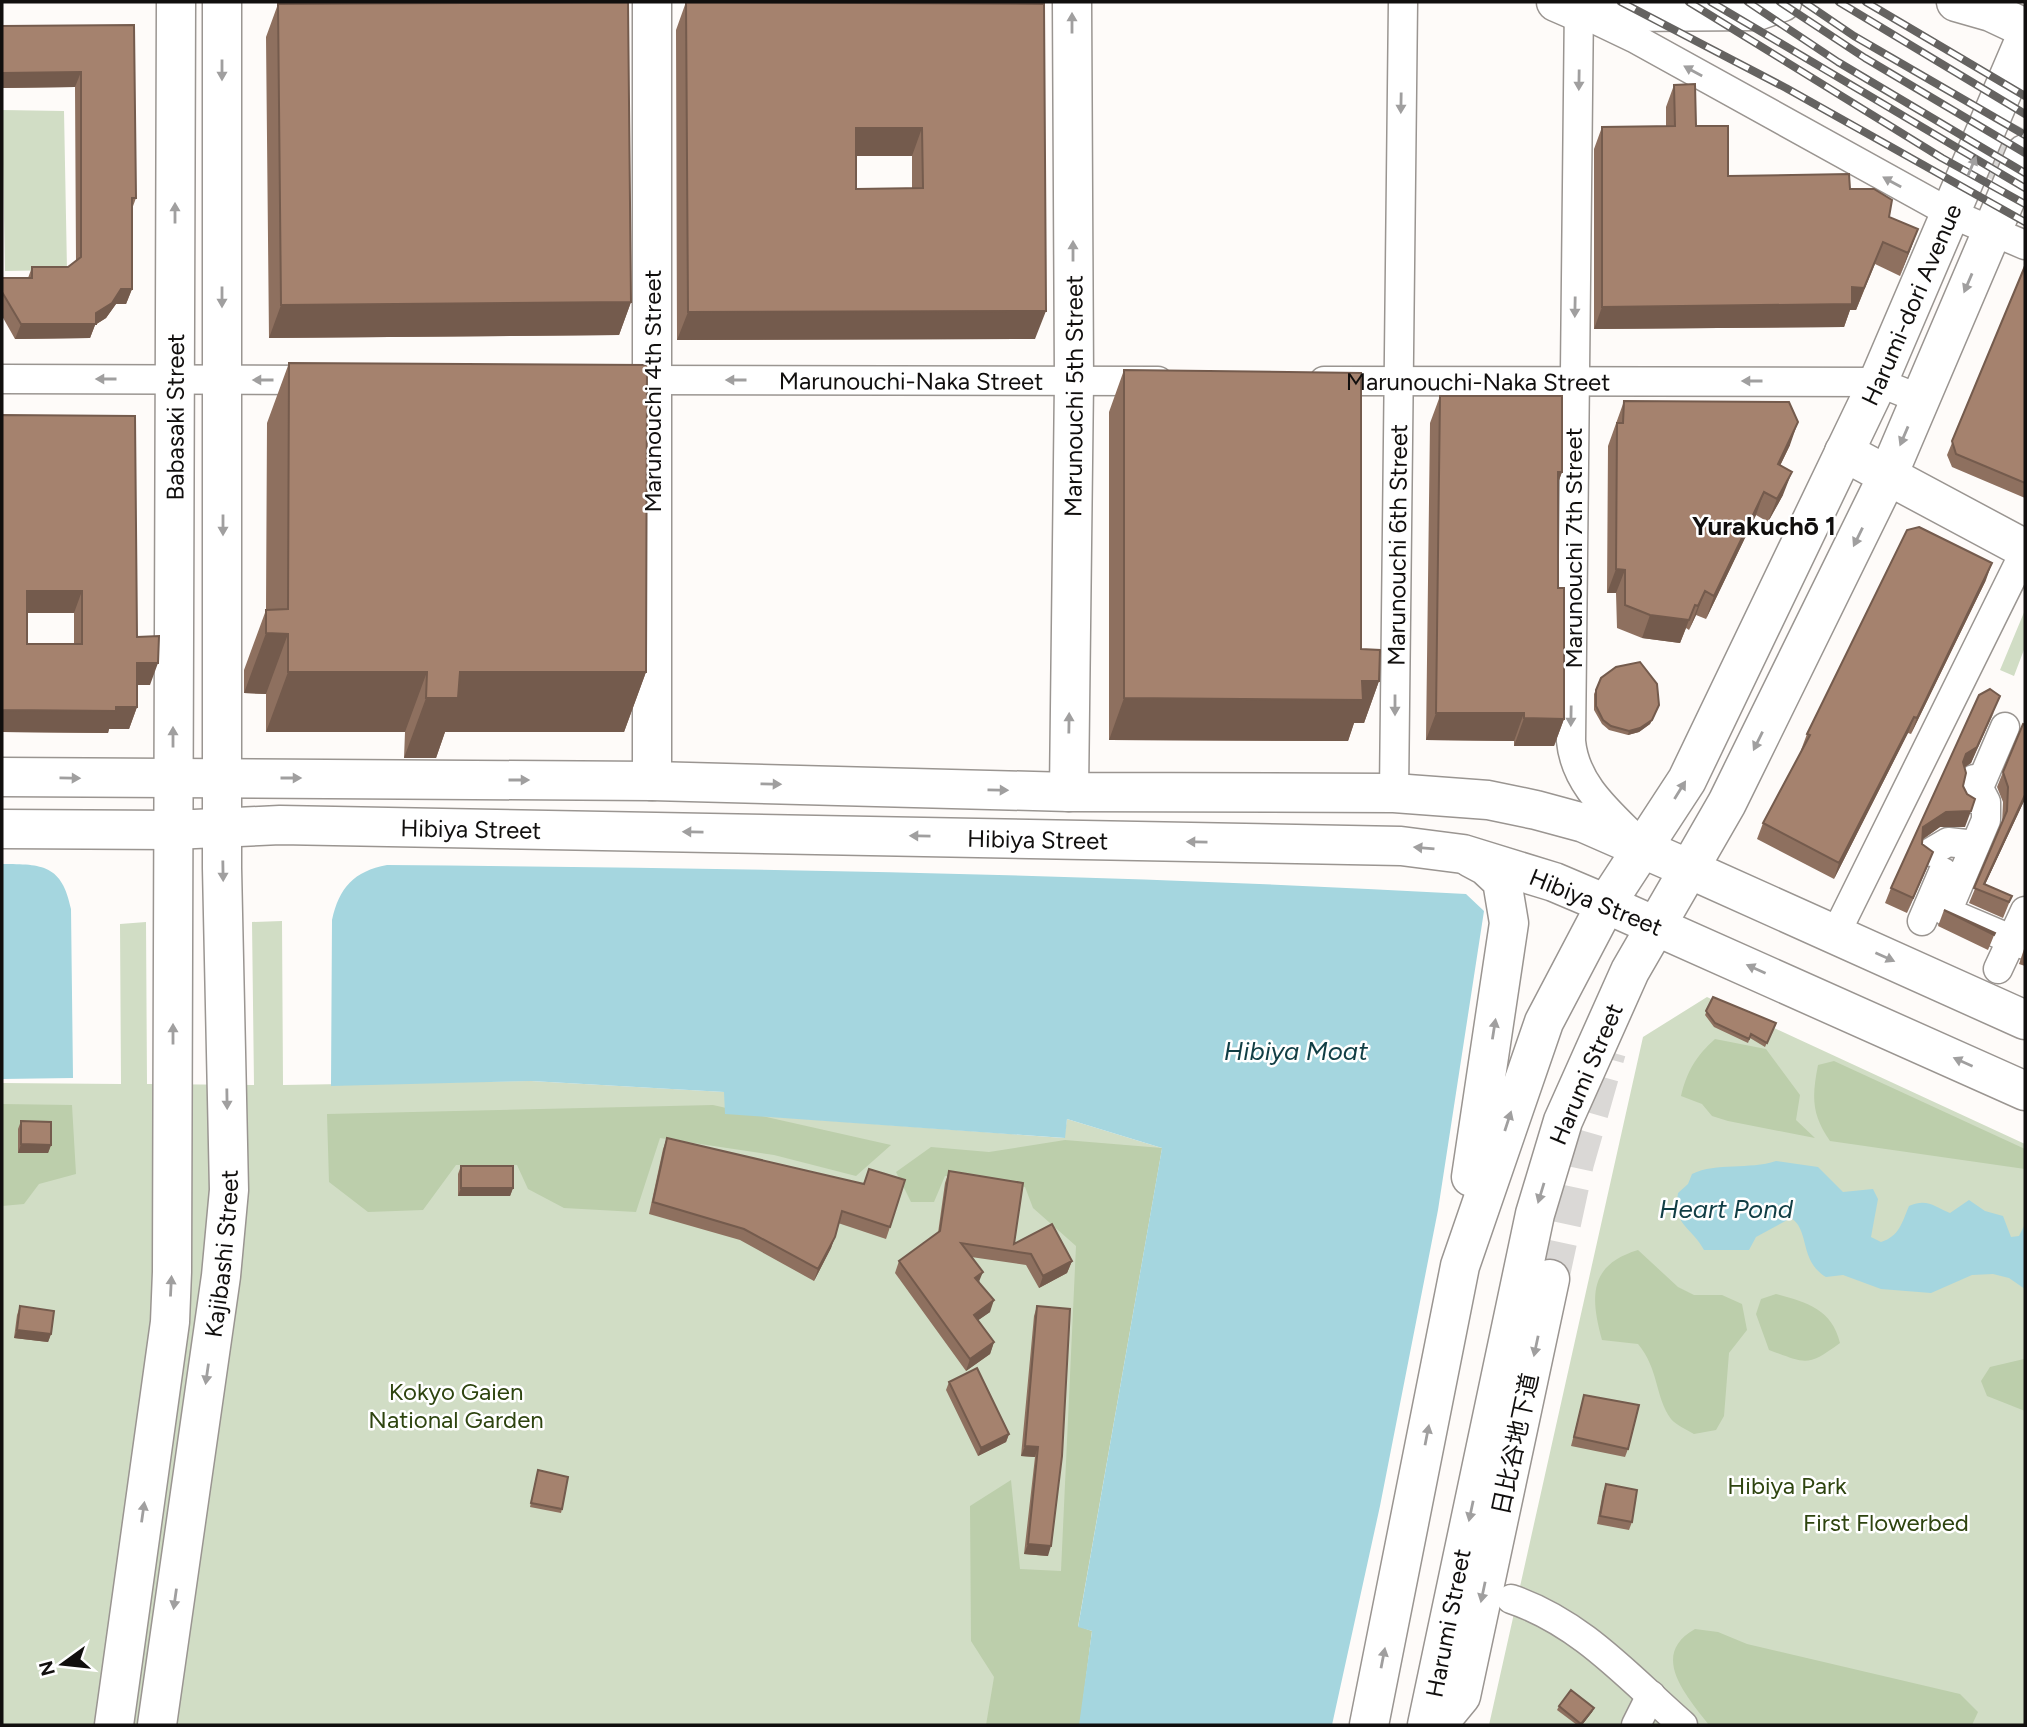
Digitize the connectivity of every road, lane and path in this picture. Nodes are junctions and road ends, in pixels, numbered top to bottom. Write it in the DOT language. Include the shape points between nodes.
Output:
graph roads {
  1 [pos="176,2"];
  2 [pos="222,2"];
  3 [pos="652,2"];
  4 [pos="1072,2"];
  5 [pos="1403,2"];
  6 [pos="1782,2"];
  7 [pos="1956,2"];
  8 [pos="1571,5"];
  9 [pos="2025,28"];
  10 [pos="2021,61"];
  11 [pos="2025,153"];
  12 [pos="1952,214"];
  13 [pos="2009,237"];
  14 [pos="2,379"];
  15 [pos="174,380"];
  16 [pos="222,380"];
  17 [pos="354,380"];
  18 [pos="602,380"];
  19 [pos="652,380"];
  20 [pos="1074,381"];
  21 [pos="1184,381"];
  22 [pos="1303,381"];
  23 [pos="1396,381"];
  24 [pos="1574,381"];
  25 [pos="1878,382"];
  26 [pos="1920,399"];
  27 [pos="1844,452"];
  28 [pos="1888,475"];
  29 [pos="2025,547"];
  30 [pos="2005,727"];
  31 [pos="2,777"];
  32 [pos="173,779"];
  33 [pos="223,779"];
  34 [pos="1974,779"];
  35 [pos="652,781"];
  36 [pos="1069,792"];
  37 [pos="1394,793"];
  38 [pos="222,828"];
  39 [pos="2,829"];
  40 [pos="173,830"];
  41 [pos="1975,845"];
  42 [pos="1644,848"];
  43 [pos="1931,852"];
  44 [pos="1463,854"];
  45 [pos="1689,869"];
  46 [pos="1606,904"];
  47 [pos="2025,911"];
  48 [pos="1922,921"];
  49 [pos="1655,925"];
  50 [pos="1835,935"];
  51 [pos="2025,945"];
  52 [pos="1998,970"];
  53 [pos="2025,1020"];
  54 [pos="2025,1091"];
  55 [pos="1460,1266"];
  56 [pos="1550,1279"];
  57 [pos="1511,1599"];
  58 [pos="1651,1695"];
  59 [pos="114,1725"];
  60 [pos="157,1725"];
  61 [pos="1369,1725"];
  62 [pos="1427,1725"];
  63 [pos="1437,1725"];
  64 [pos="1636,1725"];
  65 [pos="1683,1725"];
  15 -- 1 [label="main road, Babasaki Street, one-way"];
  2 -- 16 [label="main road, Babasaki Street, one-way"];
  3 -- 19 [label="main road, Marunouchi 4th Street"];
  20 -- 4 [label="main road, Marunouchi 5th Street, one-way"];
  5 -- 23 [label="street, Marunouchi 6th Street, one-way"];
  6 -- 8 [label="main road" via="1757,11"];
  7 -- 9 [label="main road"];
  12 -- 8 [label="street, one-way"];
  8 -- 24 [label="street, Marunouchi 7th Street, one-way"];
  12 -- 10 [label="main road, Harumi-dori Avenue, one-way"];
  11 -- 13 [label="main road, Harumi-dori Avenue"];
  12 -- 13 [label="street"];
  12 -- 25 [label="main road, Harumi-dori Avenue"];
  13 -- 26 [label="main road, Harumi-dori Avenue, one-way"];
  15 -- 14 [label="street, one-way"];
  15 -- 16 [label="street"];
  32 -- 15 [label="main road, Babasaki Street, one-way"];
  17 -- 16 [label="street, one-way"];
  16 -- 33 [label="main road, Babasaki Street, one-way"];
  18 -- 19 [label="street, Marunouchi-Naka Street"];
  20 -- 19 [label="street, Marunouchi-Naka Street, one-way"];
  19 -- 35 [label="main road, Marunouchi 4th Street"];
  20 -- 21 [label="street, Marunouchi-Naka Street"];
  36 -- 20 [label="main road, Marunouchi 5th Street, one-way"];
  22 -- 23 [label="street, Marunouchi-Naka Street"];
  23 -- 24 [label="street, Marunouchi-Naka Street"];
  23 -- 37 [label="street, Marunouchi 6th Street, one-way"];
  25 -- 24 [label="street, Marunouchi-Naka Street, one-way"];
  24 -- 42 [label="street, Marunouchi 7th Street, one-way" via="1573,761 1597,799"];
  25 -- 26 [label="street"];
  25 -- 27 [label="main road, Harumi-dori Avenue"];
  26 -- 28 [label="main road, Harumi-dori Avenue, one-way"];
  27 -- 28 [label="main road"];
  42 -- 27 [label="main road, one-way" via="1687,780"];
  28 -- 29 [label="main road"];
  28 -- 45 [label="main road, Harumi Street, one-way" via="1727,803"];
  29 -- 50 [label="street"];
  30 -- 48 [label="street"];
  31 -- 32 [label="main road, Hibiya Street, one-way"];
  32 -- 33 [label="main road, Hibiya Street"];
  32 -- 40 [label="main road, Babasaki Street"];
  33 -- 35 [label="main road, Hibiya Street, one-way"];
  33 -- 38 [label="main road, Kajibashi Street"];
  34 -- 41 [label="street" via="1986,802 1986,820"];
  35 -- 36 [label="main road, Hibiya Street, one-way"];
  36 -- 37 [label="main road, Hibiya Street"];
  37 -- 42 [label="main road, Hibiya Street" via="1488,800 1536,810 1584,823"];
  38 -- 40 [label="main road, Hibiya Street"];
  44 -- 38 [label="main road, Hibiya Street, one-way" via="1401,846 929,836 280,825"];
  38 -- 60 [label="main road, Kajibashi Street, one-way" via="229,1190 221,1276"];
  39 -- 40 [label="main road, Hibiya Street"];
  59 -- 40 [label="main road, Kajibashi Street, one-way" via="170,1322"];
  41 -- 43 [label="street" via="1948,842"];
  41 -- 51 [label="street" via="1947,912"];
  42 -- 45 [label="main road, Hibiya Street"];
  42 -- 46 [label="main road"];
  44 -- 46 [label="main road, Hibiya Street" via="1555,882"];
  55 -- 44 [label="main road, one-way" via="1509,923 1502,881"];
  45 -- 49 [label="main road, Harumi Street"];
  45 -- 50 [label="main road"];
  46 -- 49 [label="main road, Hibiya Street"];
  55 -- 46 [label="main road, one-way" via="1544,1022"];
  47 -- 52 [label="street"];
  54 -- 49 [label="main road, Hibiya Street, one-way"];
  49 -- 62 [label="main road, Harumi Street, one-way" via="1563,1121 1535,1214"];
  50 -- 53 [label="main road, one-way"];
  61 -- 55 [label="main road, one-way"];
  56 -- 63 [label="main road, 日比谷地下道, one-way" via="1461,1696"];
  57 -- 58 [label="street" via="1586,1638"];
  58 -- 64 [label="street"];
  58 -- 65 [label="street"];
}
